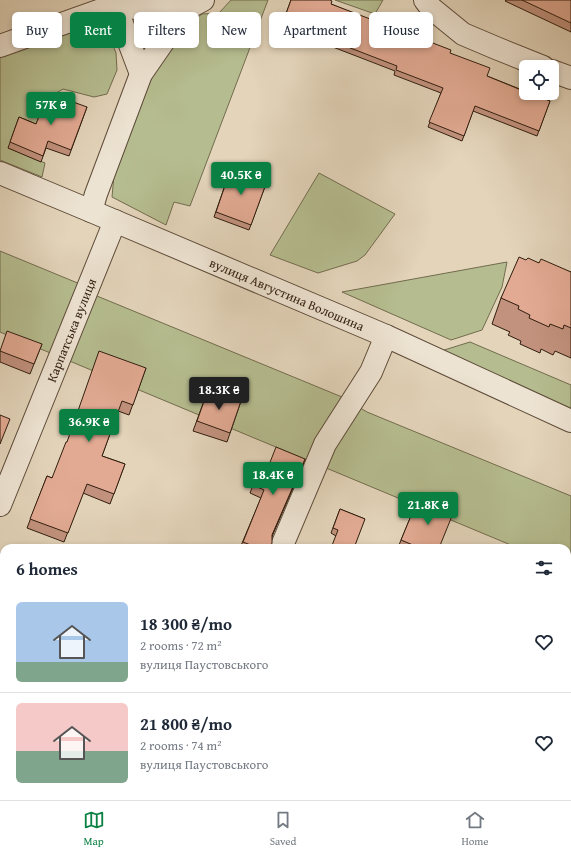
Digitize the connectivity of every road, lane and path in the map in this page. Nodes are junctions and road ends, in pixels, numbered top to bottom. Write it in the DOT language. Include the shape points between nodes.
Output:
graph roads {
  1 [pos="425,0"];
  2 [pos="111,2"];
  3 [pos="195,4"];
  4 [pos="0,46"];
  5 [pos="526,60"];
  6 [pos="141,74"];
  7 [pos="559,74"];
  8 [pos="571,78"];
  9 [pos="0,173"];
  10 [pos="91,211"];
  11 [pos="115,221"];
  12 [pos="386,336"];
  13 [pos="571,421"];
  14 [pos="0,505"];
  15 [pos="283,544"];
  1 -- 5 [label="street" via="463,34"];
  2 -- 3 [label="street" via="150,10"];
  2 -- 4 [label="street"];
  2 -- 6 [label="street"];
  3 -- 6 [label="street"];
  6 -- 10 [label="street"];
  7 -- 8 [label="street"];
  9 -- 10 [label="street, вулиця Августина Волошина"];
  10 -- 11 [label="street, вулиця Августина Волошина"];
  11 -- 12 [label="street, вулиця Августина Волошина"];
  11 -- 14 [label="street, Карпатська вулиця"];
  12 -- 13 [label="street, вулиця Августина Волошина"];
  12 -- 15 [label="street" via="371,372 325,444"];
}
